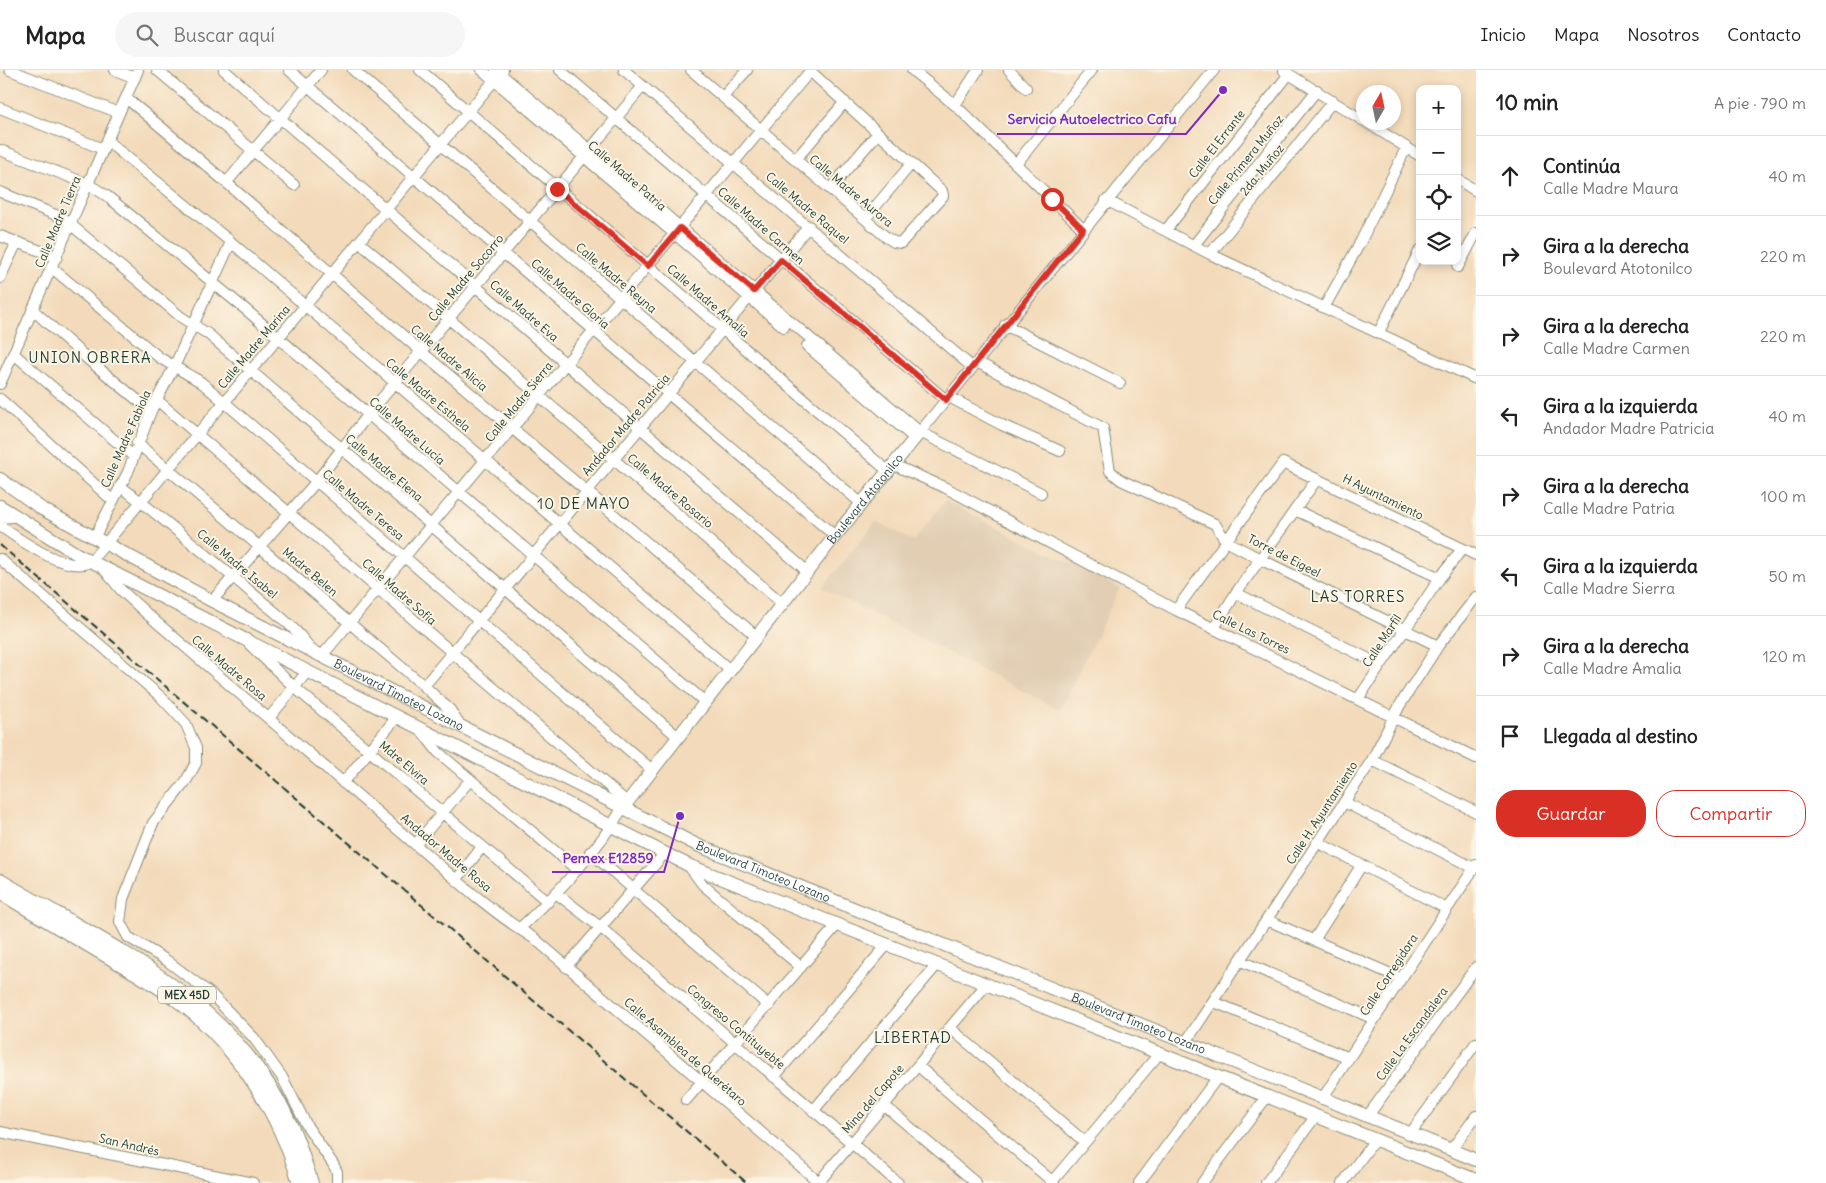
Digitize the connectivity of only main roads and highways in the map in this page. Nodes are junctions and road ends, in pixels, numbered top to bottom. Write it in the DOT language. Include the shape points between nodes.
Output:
graph roads {
  1 [pos="917,436"];
  2 [pos="0,479"];
  3 [pos="0,506"];
  4 [pos="6,516"];
  5 [pos="370,681"];
  6 [pos="393,693"];
  7 [pos="363,701"];
  8 [pos="383,711"];
  9 [pos="624,805"];
  10 [pos="0,881"];
  11 [pos="0,892"];
  12 [pos="1069,994"];
  13 [pos="1094,1004"];
  14 [pos="1059,1015"];
  15 [pos="1084,1025"];
  16 [pos="1476,1160"];
  17 [pos="304,1179"];
  18 [pos="1476,1180"];
  1 -- 9 [label="main road, Boulevard Atotonilco"];
  2 -- 5 [label="main road, Boulevard Timoteo Lozano" via="42,510"];
  3 -- 4 [label="main road, Boulevard Timoteo Lozano"];
  4 -- 7 [label="main road, Boulevard Timoteo Lozano"];
  5 -- 6 [label="main road, Boulevard Timoteo Lozano"];
  5 -- 7 [label="main road" via="370,691"];
  6 -- 8 [label="main road" via="384,702"];
  6 -- 9 [label="main road, Boulevard Timoteo Lozano"];
  7 -- 8 [label="main road, Boulevard Timoteo Lozano"];
  8 -- 14 [label="main road, Boulevard Timoteo Lozano" via="688,865"];
  9 -- 12 [label="main road, Boulevard Timoteo Lozano" via="697,845"];
  10 -- 17 [label="highway, MEX 45D" via="170,983 228,1033 263,1077 283,1111 298,1145"];
  11 -- 17 [label="highway, MEX 45D" via="147,980 197,1017 255,1082"];
  12 -- 13 [label="main road, Boulevard Timoteo Lozano"];
  12 -- 14 [label="main road" via="1070,1008"];
  13 -- 15 [label="main road" via="1085,1014"];
  13 -- 16 [label="main road, Boulevard Timoteo Lozano"];
  14 -- 15 [label="main road, Boulevard Timoteo Lozano"];
  15 -- 18 [label="main road, Boulevard Timoteo Lozano"];
}
